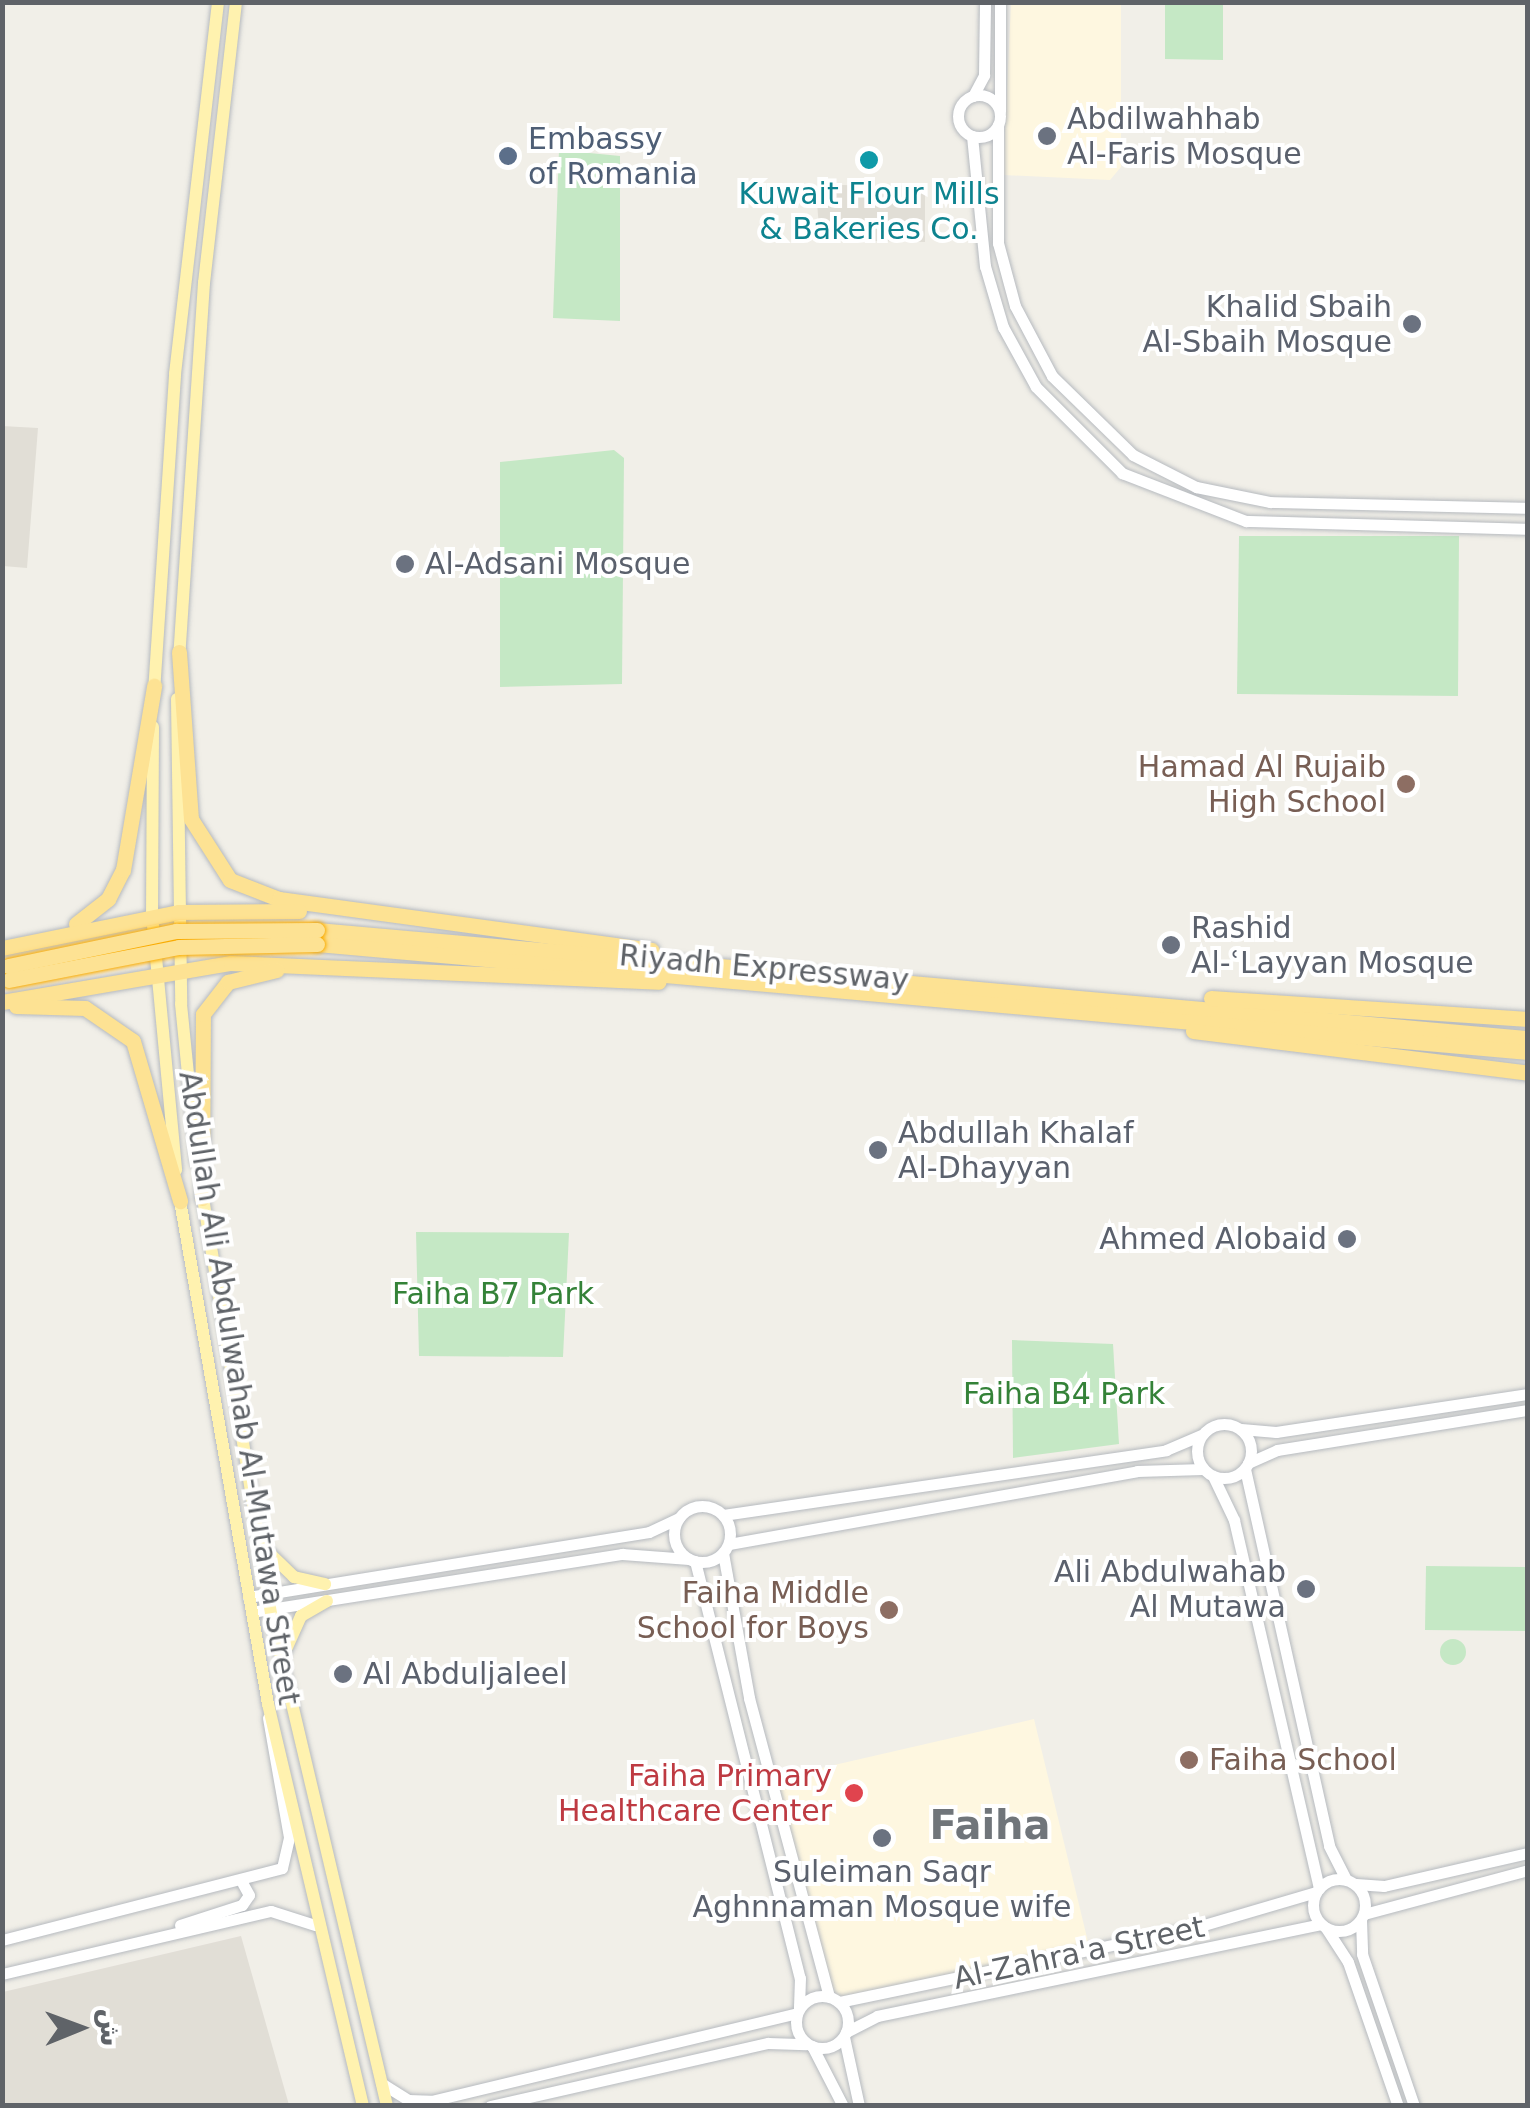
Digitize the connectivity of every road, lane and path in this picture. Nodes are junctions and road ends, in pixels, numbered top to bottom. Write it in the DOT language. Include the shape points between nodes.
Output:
graph roads {
  1 [pos="215,2"];
  2 [pos="236,2"];
  3 [pos="985,2"];
  4 [pos="1000,2"];
  5 [pos="973,96"];
  6 [pos="1000,111"];
  7 [pos="998,125"];
  8 [pos="972,136"];
  9 [pos="1028,336"];
  10 [pos="1012,348"];
  11 [pos="1111,438"];
  12 [pos="1100,456"];
  13 [pos="1174,478"];
  14 [pos="1196,487"];
  15 [pos="1166,497"];
  16 [pos="1188,505"];
  17 [pos="1431,505"];
  18 [pos="1456,506"];
  19 [pos="1528,508"];
  20 [pos="1429,526"];
  21 [pos="1455,526"];
  22 [pos="1528,528"];
  23 [pos="179,652"];
  24 [pos="154,686"];
  25 [pos="229,908"];
  26 [pos="179,912"];
  27 [pos="378,912"];
  28 [pos="152,916"];
  29 [pos="98,925"];
  30 [pos="317,937"];
  31 [pos="9,946"];
  32 [pos="231,963"];
  33 [pos="310,964"];
  34 [pos="180,967"];
  35 [pos="741,967"];
  36 [pos="156,970"];
  37 [pos="5,974"];
  38 [pos="108,979"];
  39 [pos="721,980"];
  40 [pos="1152,999"];
  41 [pos="2,1005"];
  42 [pos="1528,1007"];
  43 [pos="1454,1011"];
  44 [pos="1140,1019"];
  45 [pos="1528,1019"];
  46 [pos="1528,1038"];
  47 [pos="1472,1040"];
  48 [pos="1528,1052"];
  49 [pos="1528,1076"];
  50 [pos="202,1198"];
  51 [pos="180,1201"];
  52 [pos="1528,1394"];
  53 [pos="1492,1399"];
  54 [pos="1471,1402"];
  55 [pos="1528,1410"];
  56 [pos="1495,1415"];
  57 [pos="1476,1418"];
  58 [pos="1242,1430"];
  59 [pos="1201,1435"];
  60 [pos="1166,1450"];
  61 [pos="1073,1464"];
  62 [pos="1168,1466"];
  63 [pos="1246,1466"];
  64 [pos="1051,1468"];
  65 [pos="1208,1472"];
  66 [pos="1076,1481"];
  67 [pos="1057,1484"];
  68 [pos="1246,1500"];
  69 [pos="1228,1503"];
  70 [pos="723,1515"];
  71 [pos="679,1518"];
  72 [pos="256,1528"];
  73 [pos="560,1546"];
  74 [pos="726,1548"];
  75 [pos="692,1560"];
  76 [pos="565,1564"];
  77 [pos="440,1565"];
  78 [pos="721,1580"];
  79 [pos="706,1582"];
  80 [pos="325,1584"];
  81 [pos="442,1584"];
  82 [pos="266,1594"];
  83 [pos="248,1597"];
  84 [pos="327,1601"];
  85 [pos="270,1609"];
  86 [pos="251,1612"];
  87 [pos="283,1673"];
  88 [pos="749,1698"];
  89 [pos="734,1702"];
  90 [pos="268,1704"];
  91 [pos="754,1720"];
  92 [pos="739,1724"];
  93 [pos="1307,1756"];
  94 [pos="1293,1761"];
  95 [pos="1312,1778"];
  96 [pos="1299,1784"];
  97 [pos="1323,1849"];
  98 [pos="1528,1853"];
  99 [pos="1491,1862"];
  100 [pos="1468,1867"];
  101 [pos="1528,1870"];
  102 [pos="1496,1878"];
  103 [pos="1351,1882"];
  104 [pos="1474,1883"];
  105 [pos="243,1884"];
  106 [pos="1317,1890"];
  107 [pos="1362,1917"];
  108 [pos="315,1924"];
  109 [pos="1323,1926"];
  110 [pos="1197,1927"];
  111 [pos="1168,1934"];
  112 [pos="2,1940"];
  113 [pos="131,1944"];
  114 [pos="1200,1945"];
  115 [pos="1173,1950"];
  116 [pos="1362,1954"];
  117 [pos="814,1961"];
  118 [pos="1348,1962"];
  119 [pos="798,1967"];
  120 [pos="2,1974"];
  121 [pos="834,1999"];
  122 [pos="872,2000"];
  123 [pos="798,2010"];
  124 [pos="877,2016"];
  125 [pos="1383,2016"];
  126 [pos="1369,2022"];
  127 [pos="845,2034"];
  128 [pos="1391,2037"];
  129 [pos="809,2045"];
  130 [pos="1377,2045"];
  131 [pos="647,2052"];
  132 [pos="622,2058"];
  133 [pos="844,2064"];
  134 [pos="652,2071"];
  135 [pos="830,2071"];
  136 [pos="546,2075"];
  137 [pos="627,2076"];
  138 [pos="381,2083"];
  139 [pos="551,2094"];
  140 [pos="439,2102"];
  141 [pos="362,2106"];
  142 [pos="387,2106"];
  143 [pos="490,2106"];
  144 [pos="843,2106"];
  145 [pos="859,2106"];
  146 [pos="1398,2106"];
  147 [pos="1414,2106"];
  1 -- 24 [label="main road, Abdullah Ali Abdulwahab Al-Mutawa Street"];
  2 -- 23 [label="main road, Abdullah Ali Abdulwahab Al-Mutawa Street" via="204,283"];
  3 -- 5 [label="street" via="984,75"];
  4 -- 6 [label="street"];
  5 -- 6 [label="street"];
  5 -- 8 [label="street" via="958,116"];
  6 -- 7 [label="street"];
  7 -- 8 [label="street"];
  7 -- 9 [label="street" via="998,243"];
  8 -- 10 [label="street" via="985,266"];
  9 -- 10 [label="street"];
  9 -- 11 [label="street"];
  10 -- 12 [label="street"];
  11 -- 12 [label="street" via="1098,442"];
  11 -- 13 [label="street"];
  12 -- 15 [label="street"];
  13 -- 14 [label="street"];
  13 -- 15 [label="street" via="1177,492"];
  14 -- 16 [label="street" via="1186,491"];
  14 -- 17 [label="street" via="1270,502"];
  15 -- 16 [label="street"];
  16 -- 20 [label="street" via="1280,525"];
  17 -- 18 [label="street"];
  17 -- 20 [label="street"];
  18 -- 19 [label="street"];
  18 -- 21 [label="street" via="1448,519"];
  20 -- 21 [label="street"];
  21 -- 22 [label="street"];
  23 -- 26 [label="main road, Abdullah Ali Abdulwahab Al-Mutawa Street"];
  23 -- 27 [label="highway" via="191,820 206,856 249,890"];
  24 -- 28 [label="main road, Abdullah Ali Abdulwahab Al-Mutawa Street"];
  24 -- 31 [label="highway" via="117,883 83,922"];
  25 -- 26 [label="highway"];
  25 -- 27 [label="highway"];
  25 -- 32 [label="highway" via="208,931 213,952"];
  26 -- 28 [label="highway"];
  26 -- 34 [label="main road, Abdullah Ali Abdulwahab Al-Mutawa Street"];
  27 -- 35 [label="highway"];
  28 -- 29 [label="highway"];
  28 -- 36 [label="main road, Abdullah Ali Abdulwahab Al-Mutawa Street"];
  29 -- 31 [label="highway"];
  29 -- 38 [label="highway" via="124,944 121,968"];
  30 -- 35 [label="highway, Riyadh Expressway"];
  30 -- 37 [label="highway, Riyadh Expressway, bridge" via="179,948"];
  30 -- 39 [label="highway, Riyadh Expressway"];
  32 -- 33 [label="highway"];
  32 -- 34 [label="highway"];
  33 -- 39 [label="highway"];
  33 -- 50 [label="highway" via="228,982 203,1014"];
  34 -- 36 [label="highway"];
  34 -- 50 [label="main road, Abdullah Ali Abdulwahab Al-Mutawa Street"];
  35 -- 40 [label="highway, Riyadh Expressway"];
  36 -- 38 [label="highway"];
  36 -- 51 [label="main road, Abdullah Ali Abdulwahab Al-Mutawa Street"];
  38 -- 41 [label="highway"];
  39 -- 44 [label="highway, Riyadh Expressway"];
  40 -- 43 [label="highway"];
  40 -- 47 [label="highway, Riyadh Expressway"];
  41 -- 51 [label="highway" via="84,1008 121,1028 150,1076"];
  42 -- 43 [label="highway"];
  43 -- 45 [label="highway"];
  44 -- 47 [label="highway, Riyadh Expressway"];
  44 -- 49 [label="highway"];
  46 -- 47 [label="highway, Riyadh Expressway"];
  47 -- 48 [label="highway, Riyadh Expressway"];
  50 -- 72 [label="main road, Abdullah Ali Abdulwahab Al-Mutawa Street"];
  51 -- 83 [label="main road, Abdullah Ali Abdulwahab Al-Mutawa Street"];
  52 -- 53 [label="street"];
  53 -- 54 [label="street"];
  53 -- 56 [label="street"];
  54 -- 57 [label="street"];
  54 -- 58 [label="street"];
  55 -- 56 [label="street"];
  56 -- 57 [label="street"];
  57 -- 63 [label="street" via="1277,1450"];
  58 -- 59 [label="street" via="1217,1424"];
  58 -- 63 [label="street"];
  59 -- 60 [label="street"];
  59 -- 65 [label="street"];
  60 -- 61 [label="street"];
  60 -- 62 [label="street"];
  61 -- 64 [label="street"];
  61 -- 66 [label="street"];
  62 -- 65 [label="street"];
  62 -- 66 [label="street"];
  63 -- 65 [label="street"];
  63 -- 68 [label="street"];
  64 -- 67 [label="street"];
  64 -- 70 [label="street"];
  65 -- 69 [label="street"];
  66 -- 67 [label="street"];
  67 -- 74 [label="street"];
  68 -- 69 [label="street"];
  68 -- 93 [label="street"];
  69 -- 94 [label="street"];
  70 -- 71 [label="street" via="704,1506"];
  70 -- 74 [label="street"];
  71 -- 73 [label="street"];
  71 -- 75 [label="street" via="675,1541"];
  72 -- 80 [label="main road" via="280,1569"];
  72 -- 82 [label="main road, Abdullah Ali Abdulwahab Al-Mutawa Street"];
  73 -- 76 [label="street"];
  73 -- 77 [label="street"];
  74 -- 75 [label="street"];
  74 -- 78 [label="street"];
  75 -- 76 [label="street" via="651,1551"];
  75 -- 79 [label="street"];
  76 -- 81 [label="street"];
  77 -- 80 [label="street"];
  77 -- 81 [label="street" via="433,1575"];
  78 -- 79 [label="street"];
  78 -- 88 [label="street"];
  79 -- 89 [label="street"];
  80 -- 82 [label="street"];
  81 -- 84 [label="street"];
  82 -- 83 [label="street"];
  82 -- 85 [label="main road, Abdullah Ali Abdulwahab Al-Mutawa Street"];
  83 -- 86 [label="main road, Abdullah Ali Abdulwahab Al-Mutawa Street"];
  84 -- 85 [label="street"];
  84 -- 87 [label="main road" via="292,1628"];
  85 -- 86 [label="street"];
  85 -- 87 [label="main road, Abdullah Ali Abdulwahab Al-Mutawa Street"];
  86 -- 90 [label="main road, Abdullah Ali Abdulwahab Al-Mutawa Street"];
  87 -- 138 [label="main road, Abdullah Ali Abdulwahab Al-Mutawa Street"];
  88 -- 89 [label="street"];
  88 -- 91 [label="street"];
  89 -- 92 [label="street"];
  90 -- 105 [label="street" via="290,1850 273,1875"];
  90 -- 108 [label="main road, Abdullah Ali Abdulwahab Al-Mutawa Street"];
  91 -- 92 [label="street"];
  91 -- 117 [label="street"];
  92 -- 119 [label="street"];
  93 -- 94 [label="street"];
  93 -- 95 [label="street"];
  94 -- 96 [label="street"];
  95 -- 96 [label="street"];
  95 -- 97 [label="street"];
  96 -- 97 [label="street"];
  97 -- 103 [label="street"];
  97 -- 106 [label="street"];
  98 -- 99 [label="street"];
  99 -- 100 [label="street"];
  99 -- 102 [label="street"];
  100 -- 103 [label="street"];
  100 -- 104 [label="street"];
  101 -- 102 [label="street"];
  102 -- 104 [label="street"];
  103 -- 106 [label="street, Al-Zahra'a Street"];
  103 -- 107 [label="street"];
  104 -- 107 [label="street"];
  105 -- 112 [label="street"];
  105 -- 113 [label="street" via="250,1894 242,1905"];
  106 -- 109 [label="street"];
  106 -- 110 [label="street, Al-Zahra'a Street"];
  107 -- 109 [label="street, Al-Zahra'a Street"];
  107 -- 116 [label="street"];
  108 -- 113 [label="street" via="271,1911"];
  108 -- 141 [label="main road, Abdullah Ali Abdulwahab Al-Mutawa Street"];
  109 -- 114 [label="street, Al-Zahra'a Street"];
  109 -- 118 [label="street"];
  110 -- 111 [label="street, Al-Zahra'a Street"];
  110 -- 114 [label="street" via="1190,1937"];
  111 -- 115 [label="street"];
  111 -- 122 [label="street, Al-Zahra'a Street"];
  113 -- 120 [label="street"];
  114 -- 115 [label="street, Al-Zahra'a Street"];
  115 -- 124 [label="street, Al-Zahra'a Street"];
  116 -- 118 [label="street" via="1352,1951"];
  116 -- 125 [label="street"];
  117 -- 119 [label="street" via="808,1972"];
  117 -- 121 [label="street"];
  118 -- 126 [label="street"];
  119 -- 123 [label="street"];
  121 -- 122 [label="street, Al-Zahra'a Street"];
  121 -- 123 [label="street, Al-Zahra'a Street"];
  121 -- 127 [label="street"];
  122 -- 124 [label="street" via="866,2010"];
  123 -- 129 [label="street"];
  123 -- 131 [label="street"];
  124 -- 127 [label="street, Al-Zahra'a Street"];
  125 -- 126 [label="street"];
  125 -- 128 [label="street"];
  126 -- 130 [label="street"];
  127 -- 129 [label="street, Al-Zahra'a Street"];
  127 -- 133 [label="street"];
  128 -- 130 [label="street"];
  128 -- 147 [label="street"];
  129 -- 134 [label="street" via="768,2043"];
  129 -- 135 [label="street"];
  130 -- 146 [label="street"];
  131 -- 132 [label="street"];
  131 -- 134 [label="street"];
  132 -- 136 [label="street"];
  132 -- 137 [label="street"];
  133 -- 135 [label="street"];
  133 -- 145 [label="street"];
  134 -- 137 [label="street"];
  135 -- 144 [label="street"];
  136 -- 139 [label="street"];
  136 -- 140 [label="street"];
  137 -- 139 [label="street"];
  138 -- 140 [label="street" via="408,2100"];
  138 -- 142 [label="main road, Abdullah Ali Abdulwahab Al-Mutawa Street"];
  139 -- 143 [label="street"];
}
